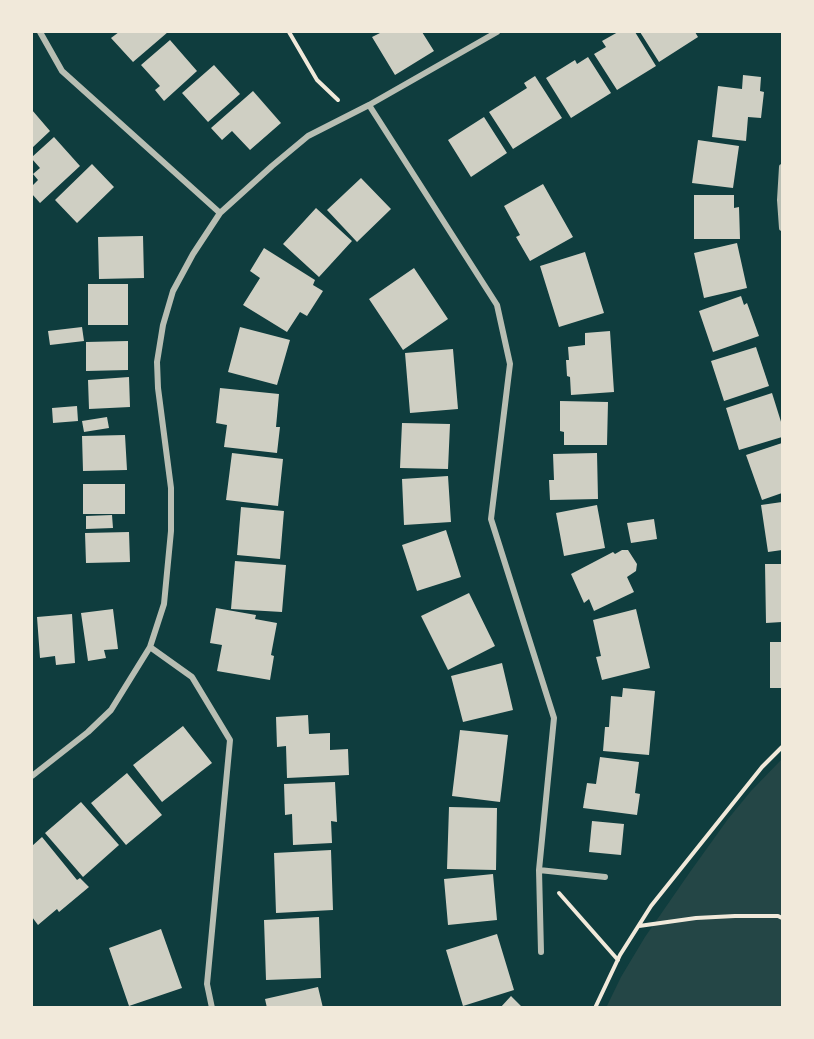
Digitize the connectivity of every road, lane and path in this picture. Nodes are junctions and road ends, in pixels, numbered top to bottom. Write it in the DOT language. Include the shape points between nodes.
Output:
graph roads {
  1 [pos="40,32"];
  2 [pos="289,32"];
  3 [pos="498,32"];
  4 [pos="369,105"];
  5 [pos="349,115"];
  6 [pos="783,167"];
  7 [pos="220,213"];
  8 [pos="783,228"];
  9 [pos="150,647"];
  10 [pos="783,747"];
  11 [pos="32,776"];
  12 [pos="539,870"];
  13 [pos="605,877"];
  14 [pos="783,918"];
  15 [pos="639,926"];
  16 [pos="541,952"];
  17 [pos="618,960"];
  18 [pos="213,1008"];
  19 [pos="595,1008"];
  1 -- 7 [label="street" via="62,70"];
  2 -- 5 [label="path" via="317,80"];
  3 -- 4 [label="street"];
  4 -- 5 [label="street"];
  4 -- 12 [label="street" via="497,304 510,364 491,519 554,718"];
  5 -- 7 [label="street" via="308,136"];
  6 -- 8 [label="street"];
  7 -- 9 [label="street" via="173,291 157,362 171,488 171,531 164,604"];
  9 -- 11 [label="street" via="111,710"];
  9 -- 18 [label="street" via="192,677 230,740 207,984"];
  10 -- 15 [label="path" via="722,816"];
  12 -- 13 [label="street"];
  12 -- 16 [label="street"];
  12 -- 17 [label="path"];
  14 -- 15 [label="path" via="725,916"];
  15 -- 17 [label="path"];
  17 -- 19 [label="path"];
}
